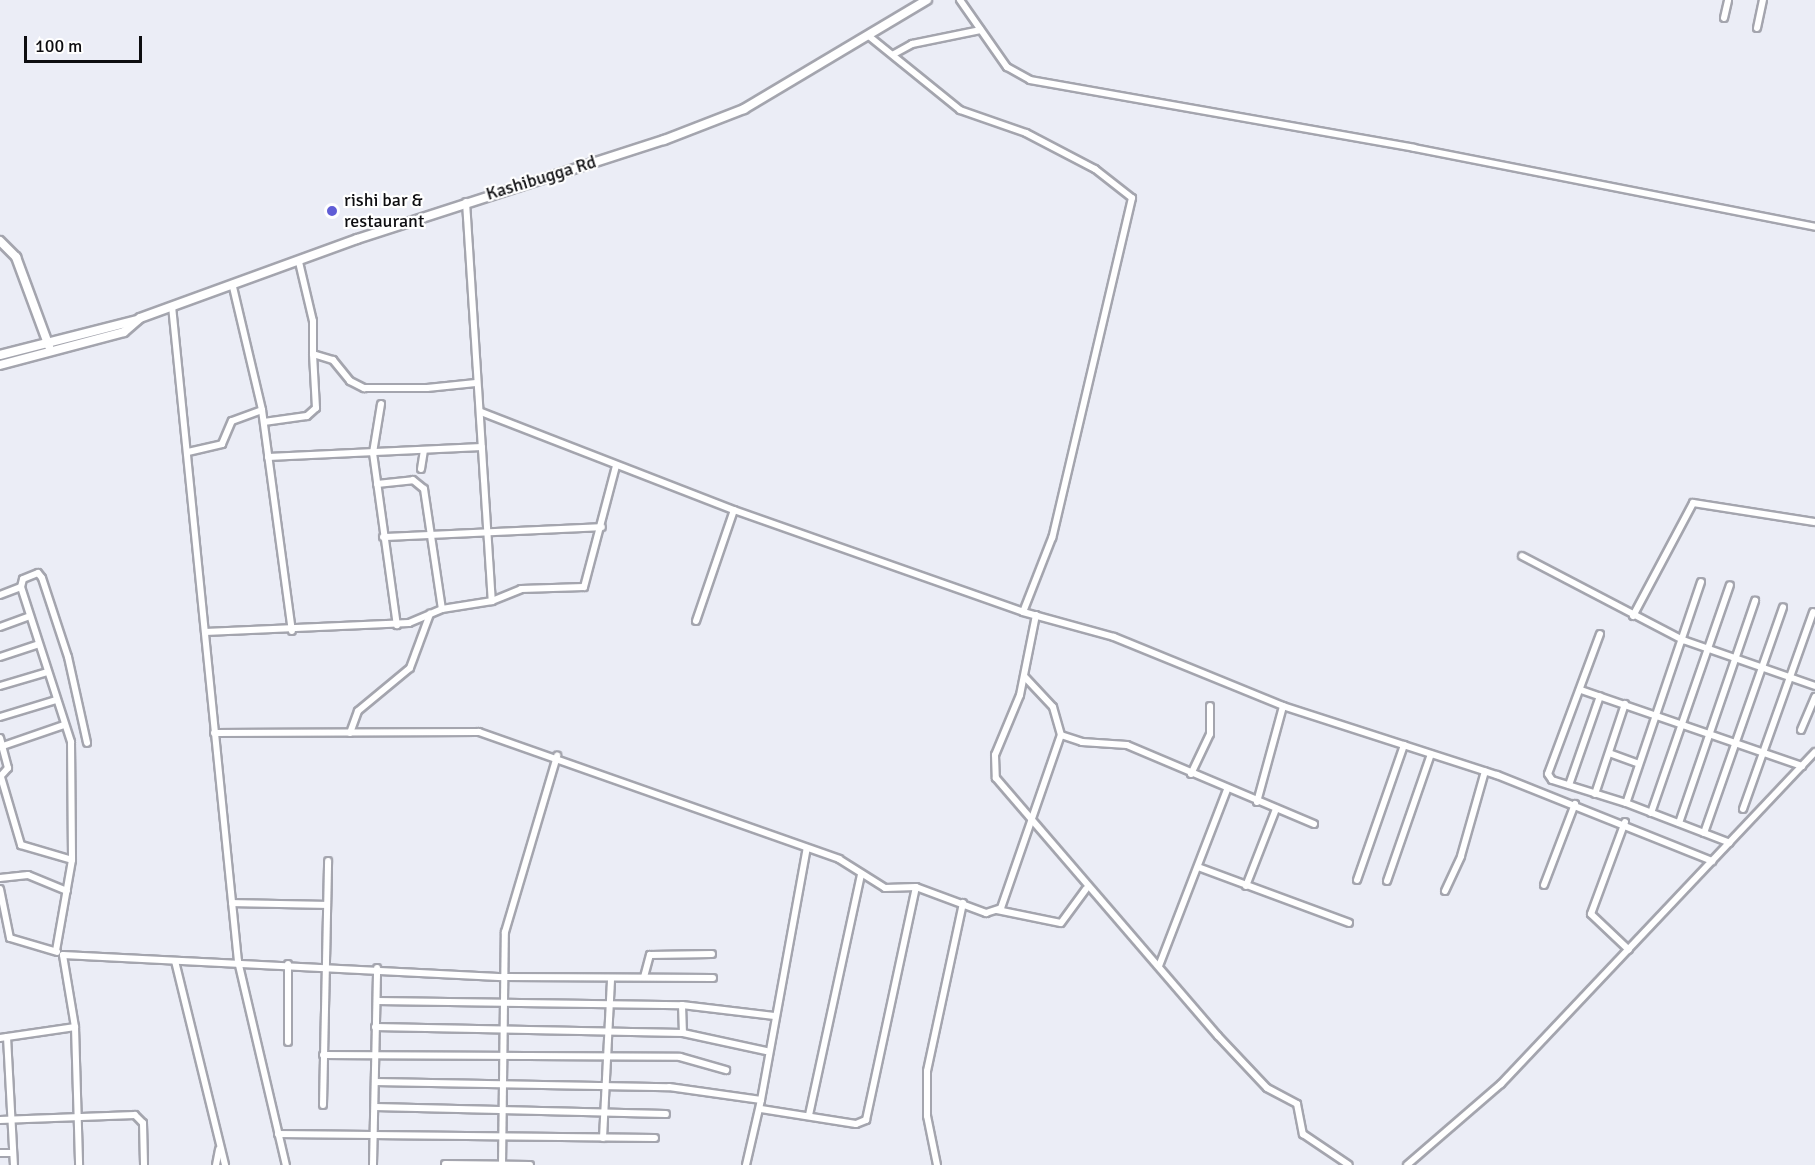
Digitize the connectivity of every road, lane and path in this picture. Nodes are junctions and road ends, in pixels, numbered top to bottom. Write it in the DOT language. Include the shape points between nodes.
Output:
graph roads {
  1 [pos="927,0"];
  2 [pos="960,0"];
  3 [pos="1728,0"];
  4 [pos="1763,0"];
  5 [pos="1724,18"];
  6 [pos="1757,28"];
  7 [pos="981,30"];
  8 [pos="870,37"];
  9 [pos="894,54"];
  10 [pos="466,202"];
  11 [pos="1815,227"];
  12 [pos="0,241"];
  13 [pos="299,262"];
  14 [pos="232,287"];
  15 [pos="172,306"];
  16 [pos="137,320"];
  17 [pos="48,344"];
  18 [pos="52,353"];
  19 [pos="313,354"];
  20 [pos="0,355"];
  21 [pos="27,355"];
  22 [pos="0,365"];
  23 [pos="476,383"];
  24 [pos="381,404"];
  25 [pos="262,410"];
  26 [pos="481,412"];
  27 [pos="264,422"];
  28 [pos="482,447"];
  29 [pos="424,450"];
  30 [pos="188,452"];
  31 [pos="373,453"];
  32 [pos="268,457"];
  33 [pos="616,466"];
  34 [pos="421,470"];
  35 [pos="377,484"];
  36 [pos="734,510"];
  37 [pos="1815,522"];
  38 [pos="602,527"];
  39 [pos="487,530"];
  40 [pos="430,534"];
  41 [pos="383,537"];
  42 [pos="1522,556"];
  43 [pos="1701,582"];
  44 [pos="1730,585"];
  45 [pos="21,587"];
  46 [pos="0,595"];
  47 [pos="1755,601"];
  48 [pos="492,602"];
  49 [pos="1783,607"];
  50 [pos="442,609"];
  51 [pos="1023,612"];
  52 [pos="1813,612"];
  53 [pos="431,613"];
  54 [pos="1036,615"];
  55 [pos="30,616"];
  56 [pos="1633,616"];
  57 [pos="696,621"];
  58 [pos="397,625"];
  59 [pos="0,627"];
  60 [pos="292,631"];
  61 [pos="205,632"];
  62 [pos="1600,634"];
  63 [pos="1683,640"];
  64 [pos="39,644"];
  65 [pos="1708,649"];
  66 [pos="0,657"];
  67 [pos="1736,657"];
  68 [pos="1762,666"];
  69 [pos="47,672"];
  70 [pos="1024,676"];
  71 [pos="1790,676"];
  72 [pos="1815,686"];
  73 [pos="0,687"];
  74 [pos="1581,690"];
  75 [pos="1600,696"];
  76 [pos="1815,697"];
  77 [pos="56,700"];
  78 [pos="1625,705"];
  79 [pos="1210,706"];
  80 [pos="1283,706"];
  81 [pos="1655,715"];
  82 [pos="0,717"];
  83 [pos="1682,723"];
  84 [pos="64,725"];
  85 [pos="1801,730"];
  86 [pos="214,733"];
  87 [pos="350,733"];
  88 [pos="1709,733"];
  89 [pos="1061,735"];
  90 [pos="0,738"];
  91 [pos="1737,741"];
  92 [pos="87,742"];
  93 [pos="1404,745"];
  94 [pos="1,747"];
  95 [pos="1764,750"];
  96 [pos="1815,752"];
  97 [pos="1609,753"];
  98 [pos="1431,754"];
  99 [pos="557,756"];
  100 [pos="1637,763"];
  101 [pos="1802,765"];
  102 [pos="1485,771"];
  103 [pos="1191,774"];
  104 [pos="0,777"];
  105 [pos="1569,785"];
  106 [pos="1227,790"];
  107 [pos="1595,794"];
  108 [pos="1257,802"];
  109 [pos="1626,803"];
  110 [pos="1575,804"];
  111 [pos="1276,809"];
  112 [pos="1743,809"];
  113 [pos="1651,813"];
  114 [pos="1625,822"];
  115 [pos="1679,823"];
  116 [pos="1030,824"];
  117 [pos="1314,824"];
  118 [pos="1704,833"];
  119 [pos="1730,843"];
  120 [pos="807,849"];
  121 [pos="72,860"];
  122 [pos="328,861"];
  123 [pos="1712,861"];
  124 [pos="1197,867"];
  125 [pos="861,874"];
  126 [pos="0,878"];
  127 [pos="1357,880"];
  128 [pos="1387,881"];
  129 [pos="1544,885"];
  130 [pos="1246,886"];
  131 [pos="916,887"];
  132 [pos="1086,889"];
  133 [pos="0,890"];
  134 [pos="67,891"];
  135 [pos="1444,891"];
  136 [pos="231,903"];
  137 [pos="963,903"];
  138 [pos="327,905"];
  139 [pos="993,910"];
  140 [pos="1349,923"];
  141 [pos="1629,950"];
  142 [pos="56,951"];
  143 [pos="712,954"];
  144 [pos="63,955"];
  145 [pos="175,961"];
  146 [pos="238,961"];
  147 [pos="288,964"];
  148 [pos="324,966"];
  149 [pos="1159,966"];
  150 [pos="377,968"];
  151 [pos="503,977"];
  152 [pos="644,977"];
  153 [pos="611,978"];
  154 [pos="713,978"];
  155 [pos="377,1001"];
  156 [pos="503,1004"];
  157 [pos="611,1005"];
  158 [pos="682,1005"];
  159 [pos="774,1016"];
  160 [pos="75,1027"];
  161 [pos="375,1027"];
  162 [pos="502,1030"];
  163 [pos="610,1032"];
  164 [pos="683,1033"];
  165 [pos="4,1038"];
  166 [pos="288,1042"];
  167 [pos="766,1051"];
  168 [pos="375,1054"];
  169 [pos="323,1055"];
  170 [pos="503,1057"];
  171 [pos="610,1058"];
  172 [pos="726,1070"];
  173 [pos="375,1082"];
  174 [pos="503,1083"];
  175 [pos="609,1084"];
  176 [pos="761,1100"];
  177 [pos="323,1106"];
  178 [pos="375,1107"];
  179 [pos="761,1109"];
  180 [pos="502,1110"];
  181 [pos="606,1113"];
  182 [pos="666,1114"];
  183 [pos="809,1115"];
  184 [pos="77,1117"];
  185 [pos="0,1120"];
  186 [pos="11,1120"];
  187 [pos="278,1134"];
  188 [pos="374,1136"];
  189 [pos="603,1138"];
  190 [pos="655,1138"];
  191 [pos="502,1139"];
  192 [pos="220,1145"];
  193 [pos="14,1153"];
  194 [pos="0,1154"];
  195 [pos="446,1164"];
  196 [pos="14,1165"];
  197 [pos="79,1165"];
  198 [pos="144,1165"];
  199 [pos="216,1165"];
  200 [pos="225,1165"];
  201 [pos="286,1165"];
  202 [pos="373,1165"];
  203 [pos="502,1165"];
  204 [pos="530,1165"];
  205 [pos="746,1165"];
  206 [pos="937,1165"];
  207 [pos="1349,1165"];
  208 [pos="1407,1165"];
  1 -- 8 [label="main road, Kashibugga Rd"];
  2 -- 7 [label="street"];
  3 -- 5 [label="street"];
  4 -- 6 [label="street"];
  7 -- 9 [label="street" via="912,44"];
  7 -- 11 [label="street" via="1006,67 1030,80 1414,148"];
  8 -- 9 [label="street"];
  8 -- 10 [label="main road, Kashibugga Rd" via="744,109 664,140"];
  9 -- 51 [label="street" via="960,110 1026,133 1095,169 1132,198 1052,538"];
  10 -- 13 [label="main road, Kashibugga Rd"];
  10 -- 23 [label="street"];
  12 -- 17 [label="street" via="16,257"];
  13 -- 14 [label="main road, Kashibugga Rd"];
  13 -- 19 [label="street" via="313,321"];
  14 -- 15 [label="main road, Kashibugga Rd"];
  14 -- 25 [label="street"];
  15 -- 16 [label="main road, Kashibugga Rd"];
  15 -- 30 [label="street"];
  16 -- 17 [label="main road, Kashibugga Rd"];
  16 -- 18 [label="main road, Kashibugga Rd" via="124,332"];
  17 -- 18 [label="street"];
  17 -- 21 [label="main road, Kashibugga Rd"];
  18 -- 21 [label="main road, Kashibugga Rd"];
  19 -- 23 [label="street" via="333,360 364,387"];
  19 -- 27 [label="street" via="316,408 307,416"];
  20 -- 21 [label="main road, Kashibugga Rd"];
  21 -- 22 [label="main road, Kashibugga Rd"];
  23 -- 26 [label="street"];
  24 -- 31 [label="street"];
  25 -- 27 [label="street"];
  25 -- 30 [label="street" via="232,422 222,444"];
  26 -- 28 [label="street"];
  26 -- 33 [label="street"];
  27 -- 32 [label="street"];
  28 -- 29 [label="street"];
  28 -- 39 [label="street"];
  29 -- 31 [label="street"];
  29 -- 34 [label="street"];
  30 -- 61 [label="street"];
  31 -- 32 [label="street"];
  31 -- 35 [label="street"];
  32 -- 60 [label="street"];
  33 -- 36 [label="street"];
  33 -- 38 [label="street"];
  35 -- 40 [label="street" via="421,484"];
  35 -- 41 [label="street"];
  36 -- 51 [label="street"];
  36 -- 57 [label="street"];
  37 -- 56 [label="street" via="1693,503"];
  38 -- 39 [label="street"];
  38 -- 48 [label="street" via="584,587 521,589"];
  39 -- 40 [label="street"];
  39 -- 48 [label="street"];
  40 -- 41 [label="street"];
  40 -- 50 [label="street"];
  41 -- 58 [label="street"];
  42 -- 56 [label="street"];
  43 -- 63 [label="street"];
  44 -- 65 [label="street"];
  45 -- 46 [label="street"];
  45 -- 55 [label="street"];
  45 -- 92 [label="street" via="23,579 38,573 42,578 68,657"];
  47 -- 67 [label="street"];
  48 -- 50 [label="street"];
  49 -- 68 [label="street"];
  50 -- 53 [label="street"];
  51 -- 54 [label="street"];
  52 -- 71 [label="street"];
  53 -- 58 [label="street"];
  53 -- 87 [label="street" via="410,669 358,711"];
  54 -- 70 [label="street"];
  54 -- 80 [label="street" via="1114,637"];
  55 -- 59 [label="street"];
  55 -- 64 [label="street"];
  56 -- 63 [label="street"];
  58 -- 60 [label="street"];
  60 -- 61 [label="street"];
  61 -- 86 [label="street"];
  62 -- 74 [label="street"];
  63 -- 65 [label="street"];
  63 -- 81 [label="street"];
  64 -- 66 [label="street"];
  64 -- 69 [label="street"];
  65 -- 67 [label="street"];
  65 -- 83 [label="street"];
  67 -- 68 [label="street"];
  67 -- 88 [label="street"];
  68 -- 71 [label="street"];
  68 -- 91 [label="street"];
  69 -- 73 [label="street"];
  69 -- 77 [label="street"];
  70 -- 89 [label="street" via="1053,706"];
  70 -- 116 [label="street" via="993,769"];
  71 -- 72 [label="street"];
  71 -- 95 [label="street"];
  74 -- 75 [label="street"];
  74 -- 105 [label="street" via="1548,774"];
  75 -- 78 [label="street"];
  75 -- 105 [label="street"];
  76 -- 85 [label="street"];
  77 -- 82 [label="street"];
  77 -- 84 [label="street"];
  78 -- 81 [label="street"];
  78 -- 97 [label="street"];
  79 -- 103 [label="street" via="1210,734"];
  80 -- 93 [label="street"];
  80 -- 108 [label="street"];
  81 -- 83 [label="street"];
  81 -- 100 [label="street"];
  83 -- 88 [label="street"];
  83 -- 113 [label="street"];
  84 -- 94 [label="street"];
  84 -- 121 [label="street" via="71,742"];
  86 -- 87 [label="street"];
  86 -- 136 [label="street"];
  87 -- 99 [label="street" via="479,732"];
  88 -- 91 [label="street"];
  88 -- 115 [label="street"];
  89 -- 103 [label="street" via="1082,742 1127,745"];
  89 -- 116 [label="street"];
  90 -- 94 [label="street"];
  91 -- 95 [label="street"];
  91 -- 118 [label="street"];
  93 -- 98 [label="street"];
  93 -- 127 [label="street"];
  94 -- 104 [label="street" via="8,768"];
  95 -- 101 [label="street"];
  95 -- 112 [label="street"];
  96 -- 101 [label="street"];
  97 -- 100 [label="street"];
  97 -- 107 [label="street"];
  98 -- 102 [label="street"];
  98 -- 128 [label="street"];
  99 -- 120 [label="street"];
  99 -- 151 [label="street" via="507,922"];
  100 -- 109 [label="street"];
  101 -- 119 [label="street"];
  102 -- 110 [label="street"];
  102 -- 135 [label="street" via="1461,856"];
  103 -- 106 [label="street"];
  104 -- 121 [label="street" via="21,846"];
  105 -- 107 [label="street"];
  106 -- 108 [label="street"];
  106 -- 124 [label="street"];
  107 -- 109 [label="street"];
  108 -- 111 [label="street"];
  109 -- 113 [label="street"];
  110 -- 114 [label="street"];
  110 -- 129 [label="street"];
  111 -- 117 [label="street"];
  111 -- 130 [label="street"];
  113 -- 115 [label="street"];
  114 -- 123 [label="street"];
  114 -- 141 [label="street" via="1591,914"];
  115 -- 118 [label="street"];
  116 -- 132 [label="street"];
  116 -- 139 [label="street" via="1001,908"];
  118 -- 119 [label="street"];
  119 -- 123 [label="street"];
  120 -- 125 [label="street"];
  120 -- 159 [label="street"];
  121 -- 134 [label="street"];
  122 -- 138 [label="street"];
  123 -- 141 [label="street"];
  124 -- 130 [label="street"];
  124 -- 149 [label="street"];
  125 -- 131 [label="street" via="885,888"];
  125 -- 183 [label="street"];
  126 -- 134 [label="street" via="28,875"];
  130 -- 140 [label="street"];
  131 -- 137 [label="street"];
  131 -- 183 [label="street" via="866,1120 856,1124"];
  132 -- 139 [label="street" via="1061,923"];
  132 -- 149 [label="street"];
  133 -- 142 [label="street" via="10,938"];
  134 -- 142 [label="street"];
  136 -- 138 [label="street"];
  136 -- 146 [label="street"];
  137 -- 139 [label="street" via="986,913"];
  137 -- 206 [label="street" via="927,1071 927,1116"];
  138 -- 148 [label="street"];
  141 -- 208 [label="street" via="1501,1084"];
  142 -- 144 [label="street"];
  143 -- 152 [label="street" via="648,956"];
  144 -- 145 [label="street"];
  144 -- 160 [label="street"];
  145 -- 146 [label="street"];
  145 -- 192 [label="street"];
  146 -- 147 [label="street"];
  146 -- 187 [label="street"];
  147 -- 148 [label="street"];
  147 -- 166 [label="street"];
  148 -- 150 [label="street"];
  148 -- 169 [label="street"];
  149 -- 207 [label="street" via="1267,1088 1297,1104 1303,1134"];
  150 -- 151 [label="street"];
  150 -- 155 [label="street"];
  151 -- 153 [label="street"];
  151 -- 156 [label="street"];
  152 -- 153 [label="street"];
  152 -- 154 [label="street"];
  153 -- 157 [label="street"];
  155 -- 156 [label="street"];
  155 -- 161 [label="street"];
  156 -- 157 [label="street"];
  156 -- 162 [label="street"];
  157 -- 158 [label="street"];
  157 -- 163 [label="street"];
  158 -- 159 [label="street"];
  158 -- 164 [label="street"];
  159 -- 167 [label="street"];
  160 -- 165 [label="street"];
  160 -- 184 [label="street"];
  161 -- 162 [label="street"];
  161 -- 168 [label="street"];
  162 -- 163 [label="street"];
  162 -- 170 [label="street"];
  163 -- 164 [label="street"];
  163 -- 171 [label="street"];
  164 -- 167 [label="street"];
  165 -- 186 [label="street"];
  167 -- 176 [label="street"];
  168 -- 169 [label="street"];
  168 -- 170 [label="street"];
  168 -- 173 [label="street"];
  169 -- 177 [label="street"];
  170 -- 171 [label="street"];
  170 -- 174 [label="street"];
  171 -- 172 [label="street" via="680,1057"];
  171 -- 175 [label="street"];
  173 -- 174 [label="street"];
  173 -- 178 [label="street"];
  174 -- 175 [label="street"];
  174 -- 180 [label="street"];
  175 -- 176 [label="street"];
  175 -- 181 [label="street"];
  176 -- 179 [label="street"];
  178 -- 180 [label="street"];
  178 -- 188 [label="street"];
  179 -- 183 [label="street"];
  179 -- 205 [label="street"];
  180 -- 181 [label="street"];
  180 -- 191 [label="street"];
  181 -- 182 [label="street"];
  181 -- 189 [label="street"];
  184 -- 186 [label="street"];
  184 -- 197 [label="street"];
  184 -- 198 [label="street" via="142,1118"];
  185 -- 186 [label="street"];
  186 -- 193 [label="street"];
  187 -- 188 [label="street"];
  187 -- 201 [label="street"];
  188 -- 191 [label="street"];
  188 -- 202 [label="street"];
  189 -- 190 [label="street"];
  189 -- 191 [label="street"];
  191 -- 203 [label="street"];
  192 -- 199 [label="street"];
  192 -- 200 [label="street"];
  193 -- 194 [label="street"];
  193 -- 196 [label="street"];
  195 -- 203 [label="street"];
  203 -- 204 [label="street"];
}
